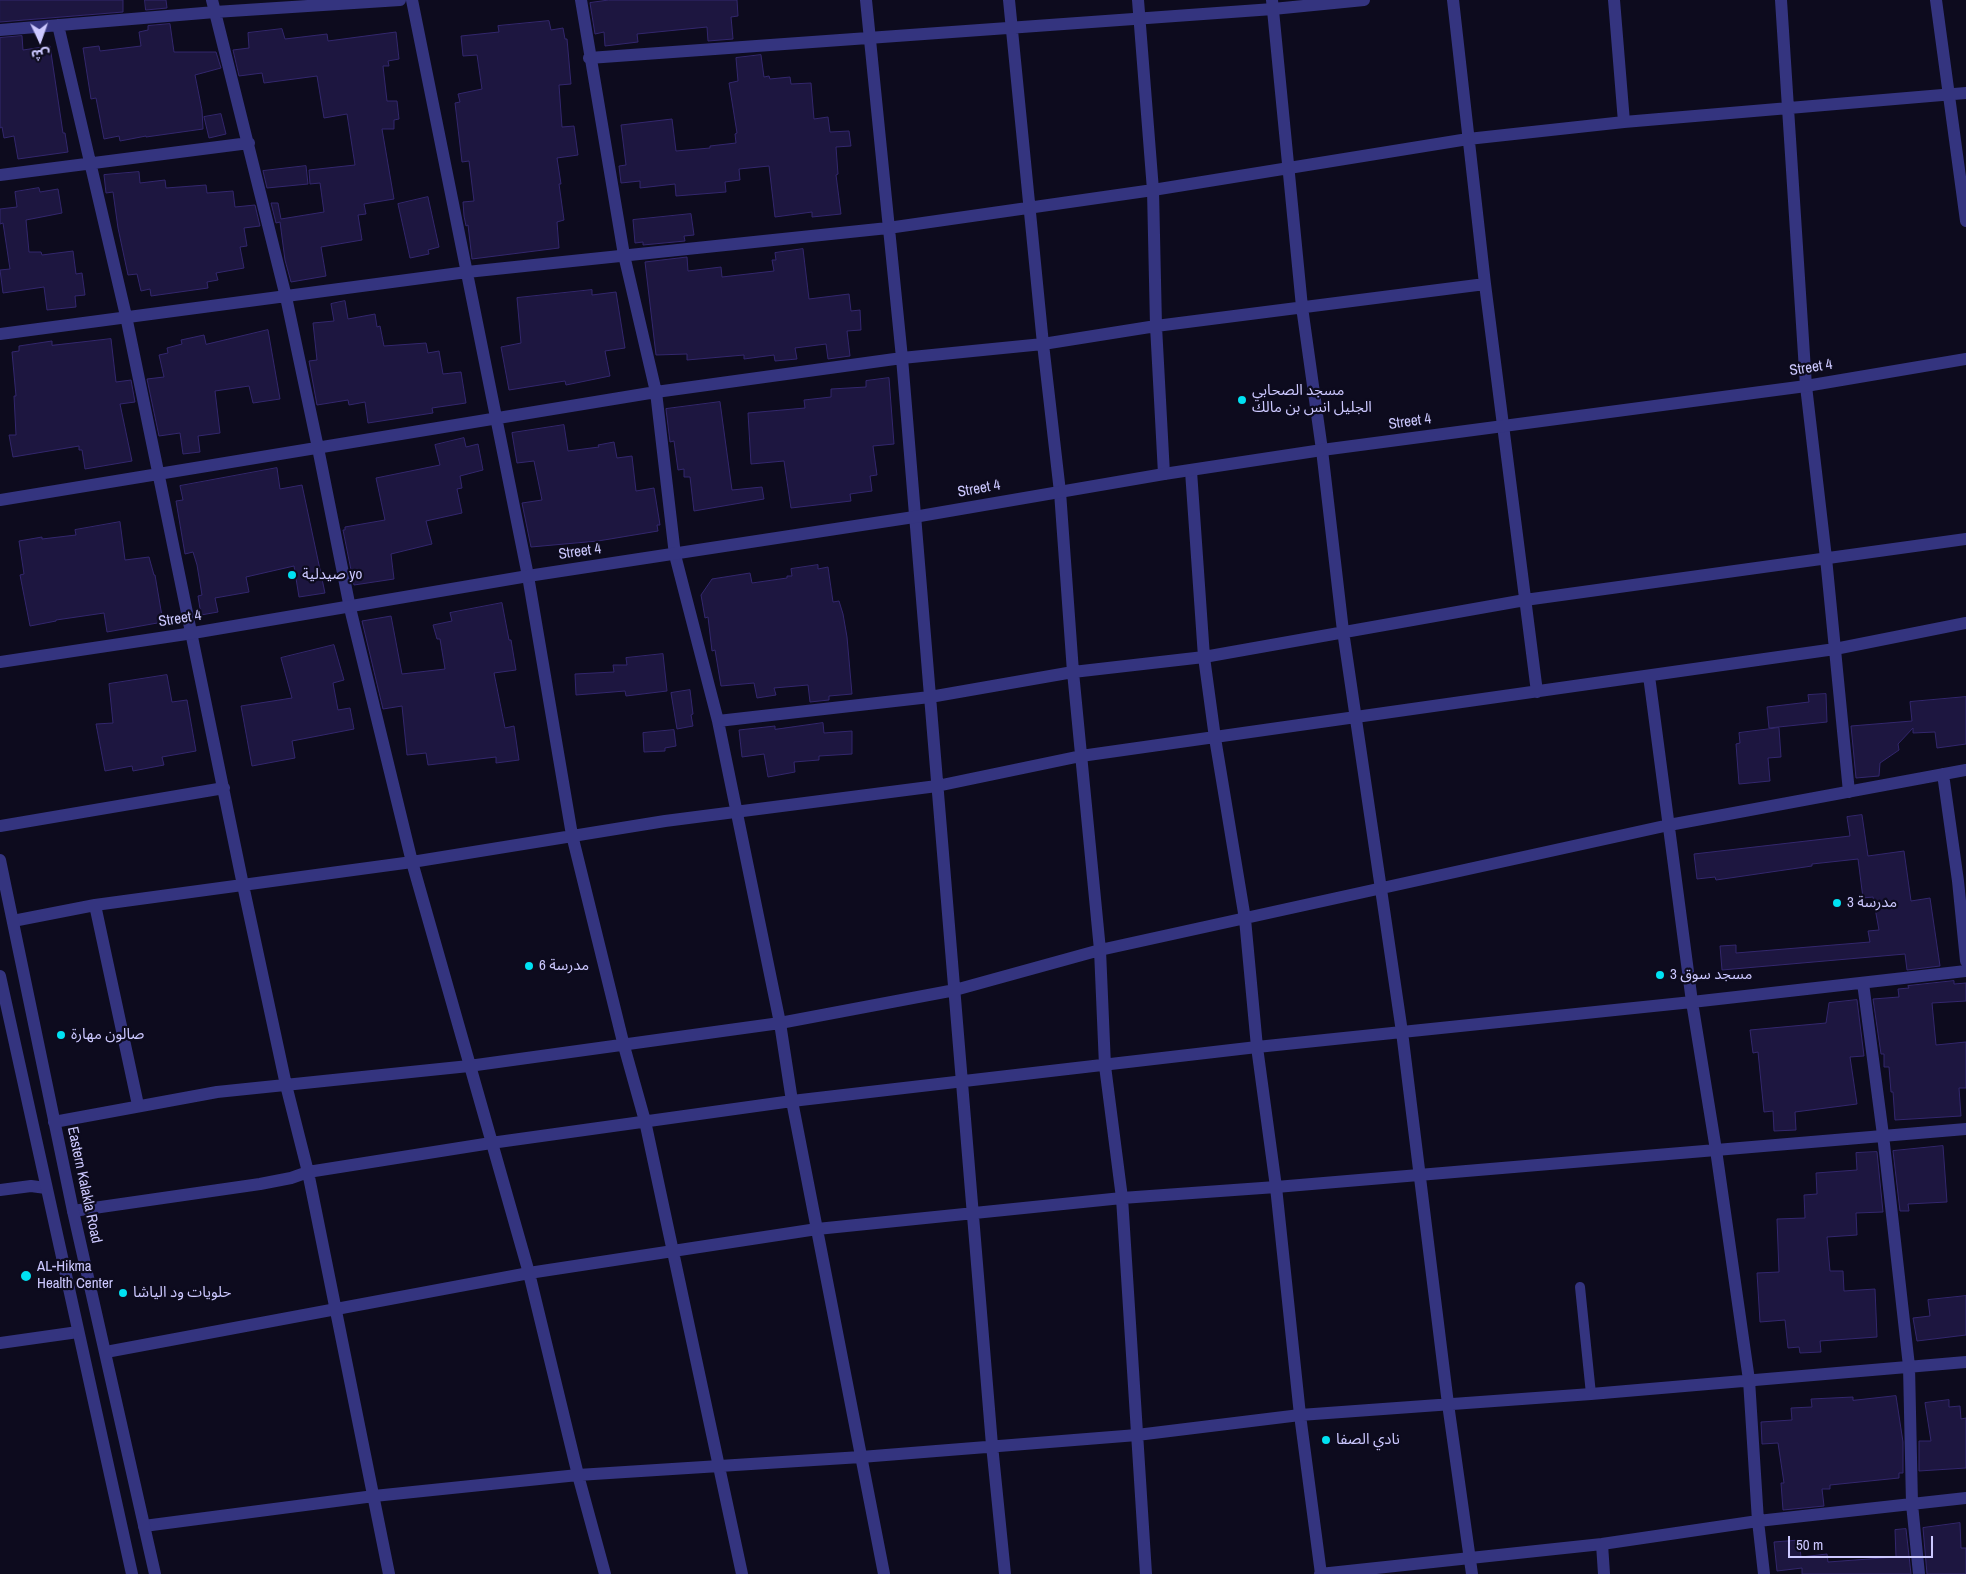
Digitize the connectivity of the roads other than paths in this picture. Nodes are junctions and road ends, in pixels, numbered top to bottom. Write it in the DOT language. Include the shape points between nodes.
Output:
graph roads {
  1 [pos="400,0"];
  2 [pos="412,0"];
  3 [pos="581,0"];
  4 [pos="866,0"];
  5 [pos="1009,0"];
  6 [pos="1138,0"];
  7 [pos="1364,0"];
  8 [pos="1453,0"];
  9 [pos="1614,0"];
  10 [pos="1781,0"];
  11 [pos="1936,0"];
  12 [pos="1272,5"];
  13 [pos="213,6"];
  14 [pos="1138,18"];
  15 [pos="58,25"];
  16 [pos="1012,27"];
  17 [pos="0,30"];
  18 [pos="869,38"];
  19 [pos="589,58"];
  20 [pos="1966,93"];
  21 [pos="1948,95"];
  22 [pos="1788,107"];
  23 [pos="1624,122"];
  24 [pos="1468,139"];
  25 [pos="249,144"];
  26 [pos="91,164"];
  27 [pos="1288,168"];
  28 [pos="0,175"];
  29 [pos="1153,190"];
  30 [pos="1029,209"];
  31 [pos="1966,221"];
  32 [pos="888,228"];
  33 [pos="624,255"];
  34 [pos="467,272"];
  35 [pos="1485,284"];
  36 [pos="286,297"];
  37 [pos="1302,307"];
  38 [pos="126,316"];
  39 [pos="1156,326"];
  40 [pos="0,334"];
  41 [pos="1042,344"];
  42 [pos="902,358"];
  43 [pos="1966,359"];
  44 [pos="1806,386"];
  45 [pos="656,392"];
  46 [pos="496,418"];
  47 [pos="1504,426"];
  48 [pos="318,448"];
  49 [pos="1322,450"];
  50 [pos="1191,471"];
  51 [pos="158,474"];
  52 [pos="1164,474"];
  53 [pos="1060,492"];
  54 [pos="0,500"];
  55 [pos="914,517"];
  56 [pos="1966,539"];
  57 [pos="675,555"];
  58 [pos="1826,558"];
  59 [pos="528,576"];
  60 [pos="1525,600"];
  61 [pos="350,608"];
  62 [pos="1966,623"];
  63 [pos="1342,632"];
  64 [pos="193,634"];
  65 [pos="1835,649"];
  66 [pos="1204,657"];
  67 [pos="0,662"];
  68 [pos="1073,672"];
  69 [pos="1649,676"];
  70 [pos="1537,692"];
  71 [pos="930,697"];
  72 [pos="1355,718"];
  73 [pos="718,720"];
  74 [pos="1215,738"];
  75 [pos="1081,756"];
  76 [pos="1966,770"];
  77 [pos="1943,774"];
  78 [pos="937,786"];
  79 [pos="224,788"];
  80 [pos="1849,792"];
  81 [pos="737,811"];
  82 [pos="1669,825"];
  83 [pos="0,826"];
  84 [pos="572,835"];
  85 [pos="0,860"];
  86 [pos="412,862"];
  87 [pos="1962,881"];
  88 [pos="243,885"];
  89 [pos="1380,890"];
  90 [pos="96,905"];
  91 [pos="1245,919"];
  92 [pos="13,921"];
  93 [pos="1100,950"];
  94 [pos="1966,961"];
  95 [pos="1966,971"];
  96 [pos="0,976"];
  97 [pos="1863,984"];
  98 [pos="955,990"];
  99 [pos="1692,1002"];
  100 [pos="780,1023"];
  101 [pos="1402,1032"];
  102 [pos="624,1046"];
  103 [pos="1257,1047"];
  104 [pos="469,1066"];
  105 [pos="1106,1066"];
  106 [pos="963,1082"];
  107 [pos="286,1085"];
  108 [pos="792,1101"];
  109 [pos="138,1105"];
  110 [pos="645,1121"];
  111 [pos="54,1122"];
  112 [pos="1966,1129"];
  113 [pos="1883,1135"];
  114 [pos="491,1143"];
  115 [pos="1716,1150"];
  116 [pos="308,1172"];
  117 [pos="1421,1174"];
  118 [pos="1276,1187"];
  119 [pos="46,1188"];
  120 [pos="0,1190"];
  121 [pos="1122,1198"];
  122 [pos="73,1211"];
  123 [pos="973,1214"];
  124 [pos="817,1229"];
  125 [pos="672,1250"];
  126 [pos="529,1273"];
  127 [pos="1580,1287"];
  128 [pos="335,1308"];
  129 [pos="78,1332"];
  130 [pos="0,1342"];
  131 [pos="106,1352"];
  132 [pos="1966,1362"];
  133 [pos="1909,1366"];
  134 [pos="1749,1380"];
  135 [pos="1591,1394"];
  136 [pos="1448,1404"];
  137 [pos="1300,1415"];
  138 [pos="1137,1435"];
  139 [pos="992,1445"];
  140 [pos="861,1457"];
  141 [pos="719,1466"];
  142 [pos="578,1475"];
  143 [pos="374,1496"];
  144 [pos="1966,1498"];
  145 [pos="1912,1504"];
  146 [pos="1758,1521"];
  147 [pos="144,1526"];
  148 [pos="1602,1544"];
  149 [pos="1470,1558"];
  150 [pos="132,1574"];
  151 [pos="155,1574"];
  152 [pos="389,1574"];
  153 [pos="605,1574"];
  154 [pos="742,1574"];
  155 [pos="884,1574"];
  156 [pos="1005,1574"];
  157 [pos="1146,1574"];
  158 [pos="1321,1574"];
  159 [pos="1472,1574"];
  160 [pos="1604,1574"];
  161 [pos="1764,1574"];
  162 [pos="1919,1574"];
  1 -- 13 [label="street"];
  2 -- 34 [label="street"];
  3 -- 19 [label="street"];
  4 -- 18 [label="street"];
  5 -- 16 [label="street"];
  6 -- 14 [label="street"];
  7 -- 12 [label="street"];
  8 -- 24 [label="street"];
  9 -- 23 [label="street"];
  10 -- 22 [label="street"];
  11 -- 21 [label="street"];
  12 -- 14 [label="street"];
  12 -- 27 [label="street"];
  13 -- 15 [label="street"];
  13 -- 25 [label="street"];
  14 -- 16 [label="street"];
  14 -- 29 [label="street"];
  15 -- 17 [label="street"];
  15 -- 26 [label="street"];
  16 -- 18 [label="street"];
  16 -- 30 [label="street"];
  18 -- 19 [label="street"];
  18 -- 32 [label="street"];
  19 -- 33 [label="street"];
  20 -- 21 [label="street"];
  21 -- 22 [label="street"];
  21 -- 31 [label="street"];
  22 -- 23 [label="street"];
  22 -- 44 [label="street"];
  23 -- 24 [label="street"];
  24 -- 27 [label="street"];
  24 -- 35 [label="street"];
  25 -- 26 [label="street"];
  25 -- 36 [label="street"];
  26 -- 28 [label="street"];
  26 -- 38 [label="street"];
  27 -- 29 [label="street"];
  27 -- 37 [label="street"];
  29 -- 30 [label="street"];
  29 -- 39 [label="street"];
  30 -- 32 [label="street"];
  30 -- 41 [label="street"];
  32 -- 33 [label="street"];
  32 -- 42 [label="street"];
  33 -- 34 [label="street"];
  33 -- 45 [label="street"];
  34 -- 36 [label="street"];
  34 -- 46 [label="street"];
  35 -- 37 [label="street"];
  35 -- 47 [label="street"];
  36 -- 38 [label="street"];
  36 -- 48 [label="street"];
  37 -- 39 [label="street"];
  37 -- 49 [label="street"];
  38 -- 40 [label="street"];
  38 -- 51 [label="street"];
  39 -- 41 [label="street"];
  39 -- 52 [label="street"];
  41 -- 42 [label="street"];
  41 -- 53 [label="street"];
  42 -- 45 [label="street"];
  42 -- 55 [label="street"];
  43 -- 44 [label="street, Street 4"];
  44 -- 47 [label="street, Street 4"];
  44 -- 58 [label="street"];
  45 -- 46 [label="street"];
  45 -- 57 [label="street"];
  46 -- 48 [label="street"];
  46 -- 59 [label="street"];
  47 -- 49 [label="street, Street 4"];
  47 -- 60 [label="street"];
  48 -- 51 [label="street"];
  48 -- 61 [label="street"];
  49 -- 50 [label="street, Street 4"];
  49 -- 63 [label="street"];
  50 -- 52 [label="street, Street 4"];
  50 -- 66 [label="street"];
  51 -- 54 [label="street"];
  51 -- 64 [label="street"];
  52 -- 53 [label="street, Street 4"];
  53 -- 55 [label="street, Street 4"];
  53 -- 68 [label="street"];
  55 -- 57 [label="street, Street 4"];
  55 -- 71 [label="street"];
  56 -- 58 [label="street"];
  57 -- 59 [label="street, Street 4"];
  57 -- 73 [label="street"];
  58 -- 60 [label="street"];
  58 -- 65 [label="street"];
  59 -- 61 [label="street, Street 4"];
  59 -- 84 [label="street"];
  60 -- 63 [label="street"];
  60 -- 70 [label="street"];
  61 -- 64 [label="street, Street 4"];
  61 -- 86 [label="street"];
  62 -- 65 [label="street"];
  63 -- 66 [label="street"];
  63 -- 72 [label="street"];
  64 -- 67 [label="street, Street 4"];
  64 -- 79 [label="street"];
  65 -- 69 [label="street"];
  65 -- 80 [label="street"];
  66 -- 68 [label="street"];
  66 -- 74 [label="street"];
  68 -- 71 [label="street"];
  68 -- 75 [label="street"];
  69 -- 70 [label="street"];
  69 -- 82 [label="street"];
  70 -- 72 [label="street"];
  71 -- 73 [label="street"];
  71 -- 78 [label="street"];
  72 -- 74 [label="street"];
  72 -- 89 [label="street"];
  73 -- 81 [label="street"];
  74 -- 75 [label="street"];
  74 -- 91 [label="street"];
  75 -- 78 [label="street"];
  75 -- 93 [label="street"];
  76 -- 77 [label="street"];
  77 -- 80 [label="street"];
  77 -- 87 [label="street"];
  78 -- 81 [label="street"];
  78 -- 98 [label="street"];
  79 -- 83 [label="street"];
  79 -- 88 [label="street"];
  80 -- 82 [label="street"];
  81 -- 84 [label="street"];
  81 -- 100 [label="street"];
  82 -- 89 [label="street"];
  82 -- 99 [label="street"];
  84 -- 86 [label="street"];
  84 -- 102 [label="street"];
  85 -- 92 [label="street, Eastern Kalakla Road"];
  86 -- 88 [label="street"];
  86 -- 104 [label="street"];
  87 -- 94 [label="street"];
  88 -- 90 [label="street"];
  88 -- 107 [label="street"];
  89 -- 91 [label="street"];
  89 -- 101 [label="street"];
  90 -- 92 [label="street"];
  90 -- 109 [label="street"];
  91 -- 93 [label="street"];
  91 -- 103 [label="street"];
  92 -- 111 [label="street, Eastern Kalakla Road"];
  93 -- 98 [label="street"];
  93 -- 105 [label="street"];
  95 -- 97 [label="street"];
  96 -- 119 [label="street"];
  97 -- 99 [label="street"];
  97 -- 113 [label="street"];
  98 -- 100 [label="street"];
  98 -- 106 [label="street"];
  99 -- 101 [label="street"];
  99 -- 115 [label="street"];
  100 -- 102 [label="street"];
  100 -- 108 [label="street"];
  101 -- 103 [label="street"];
  101 -- 117 [label="street"];
  102 -- 104 [label="street"];
  102 -- 110 [label="street"];
  103 -- 105 [label="street"];
  103 -- 118 [label="street"];
  104 -- 107 [label="street"];
  104 -- 114 [label="street"];
  105 -- 106 [label="street"];
  105 -- 121 [label="street"];
  106 -- 108 [label="street"];
  106 -- 123 [label="street"];
  107 -- 109 [label="street"];
  107 -- 116 [label="street"];
  108 -- 110 [label="street"];
  108 -- 124 [label="street"];
  109 -- 111 [label="street"];
  110 -- 114 [label="street"];
  110 -- 125 [label="street"];
  111 -- 122 [label="street, Eastern Kalakla Road"];
  112 -- 113 [label="street"];
  113 -- 115 [label="street"];
  113 -- 133 [label="street"];
  114 -- 116 [label="street"];
  114 -- 126 [label="street"];
  115 -- 117 [label="street"];
  115 -- 134 [label="street"];
  116 -- 122 [label="street" via="260,1184"];
  116 -- 128 [label="street"];
  117 -- 118 [label="street"];
  117 -- 136 [label="street"];
  118 -- 121 [label="street"];
  118 -- 137 [label="street"];
  119 -- 120 [label="street" via="31,1186"];
  119 -- 129 [label="street"];
  121 -- 123 [label="street"];
  121 -- 138 [label="street"];
  122 -- 131 [label="street, Eastern Kalakla Road"];
  123 -- 124 [label="street"];
  123 -- 139 [label="street"];
  124 -- 125 [label="street"];
  124 -- 140 [label="street"];
  125 -- 126 [label="street"];
  125 -- 141 [label="street"];
  126 -- 128 [label="street"];
  126 -- 142 [label="street"];
  127 -- 135 [label="lane"];
  128 -- 131 [label="street"];
  128 -- 143 [label="street"];
  129 -- 130 [label="street"];
  129 -- 150 [label="street"];
  131 -- 147 [label="street, Eastern Kalakla Road"];
  132 -- 133 [label="street"];
  133 -- 134 [label="street"];
  133 -- 145 [label="street"];
  134 -- 135 [label="street"];
  134 -- 146 [label="street"];
  135 -- 136 [label="street"];
  136 -- 137 [label="street"];
  136 -- 149 [label="street"];
  137 -- 138 [label="street"];
  137 -- 158 [label="street"];
  138 -- 139 [label="street"];
  138 -- 157 [label="street"];
  139 -- 140 [label="street"];
  139 -- 156 [label="street"];
  140 -- 141 [label="street"];
  140 -- 155 [label="street"];
  141 -- 142 [label="street"];
  141 -- 154 [label="street"];
  142 -- 143 [label="street"];
  142 -- 153 [label="street"];
  143 -- 147 [label="street"];
  143 -- 152 [label="street"];
  144 -- 145 [label="street"];
  145 -- 146 [label="street"];
  145 -- 162 [label="street"];
  146 -- 148 [label="street"];
  146 -- 161 [label="street"];
  147 -- 151 [label="street, Eastern Kalakla Road"];
  148 -- 149 [label="street"];
  148 -- 160 [label="street"];
  149 -- 158 [label="street"];
  149 -- 159 [label="street"];
}
